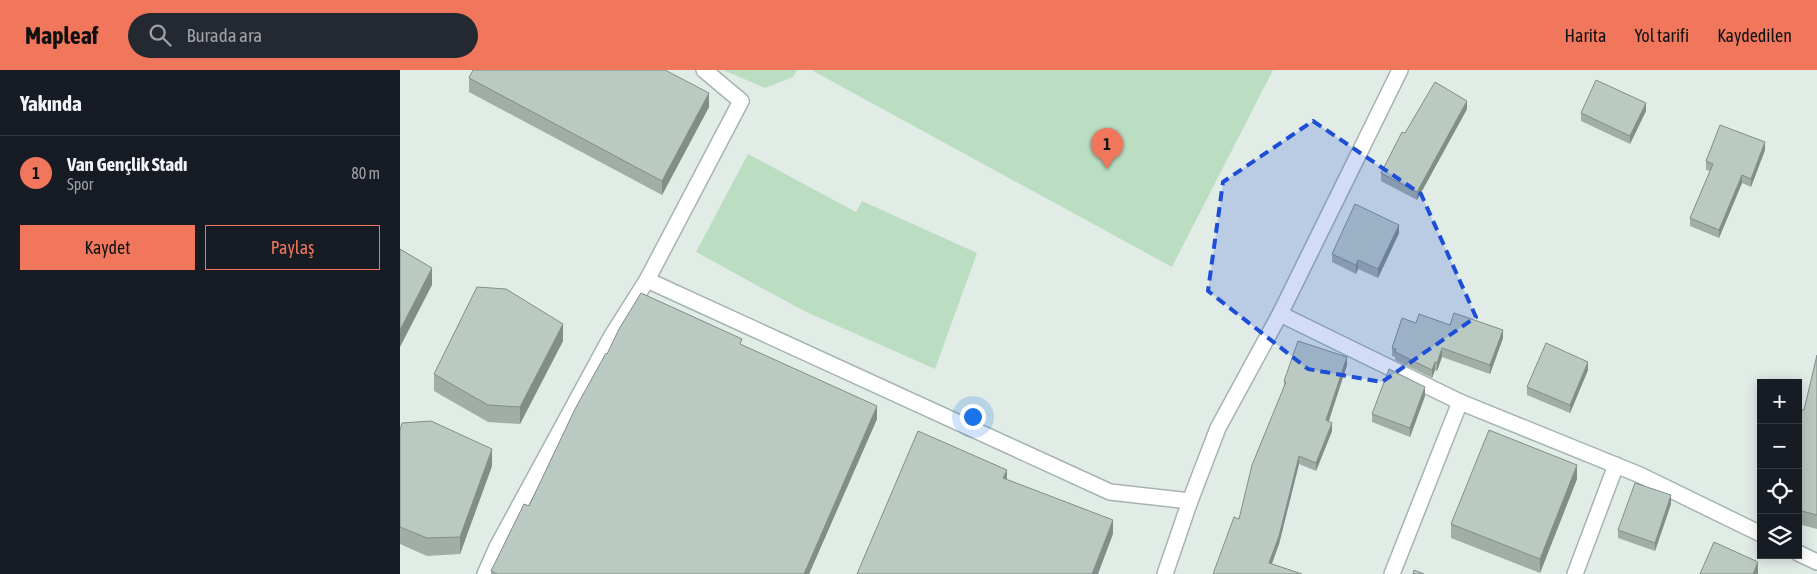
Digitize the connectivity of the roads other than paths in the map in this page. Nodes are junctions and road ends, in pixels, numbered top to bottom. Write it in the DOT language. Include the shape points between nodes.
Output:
graph roads {
  1 [pos="704,70"];
  2 [pos="1400,70"];
  3 [pos="648,280"];
  4 [pos="1280,314"];
  5 [pos="1460,402"];
  6 [pos="1616,465"];
  7 [pos="1190,501"];
  8 [pos="1757,532"];
  9 [pos="1802,555"];
  10 [pos="1817,562"];
  11 [pos="486,574"];
  12 [pos="1165,574"];
  13 [pos="1392,574"];
  14 [pos="1575,574"];
  1 -- 3 [label="street" via="741,101"];
  2 -- 4 [label="street"];
  3 -- 7 [label="street" via="1110,492"];
  3 -- 11 [label="street" via="611,337 497,547"];
  4 -- 5 [label="street"];
  4 -- 7 [label="street" via="1218,428"];
  5 -- 6 [label="street"];
  5 -- 13 [label="street"];
  6 -- 8 [label="street"];
  6 -- 14 [label="street"];
  7 -- 12 [label="street"];
  9 -- 10 [label="street"];
}
